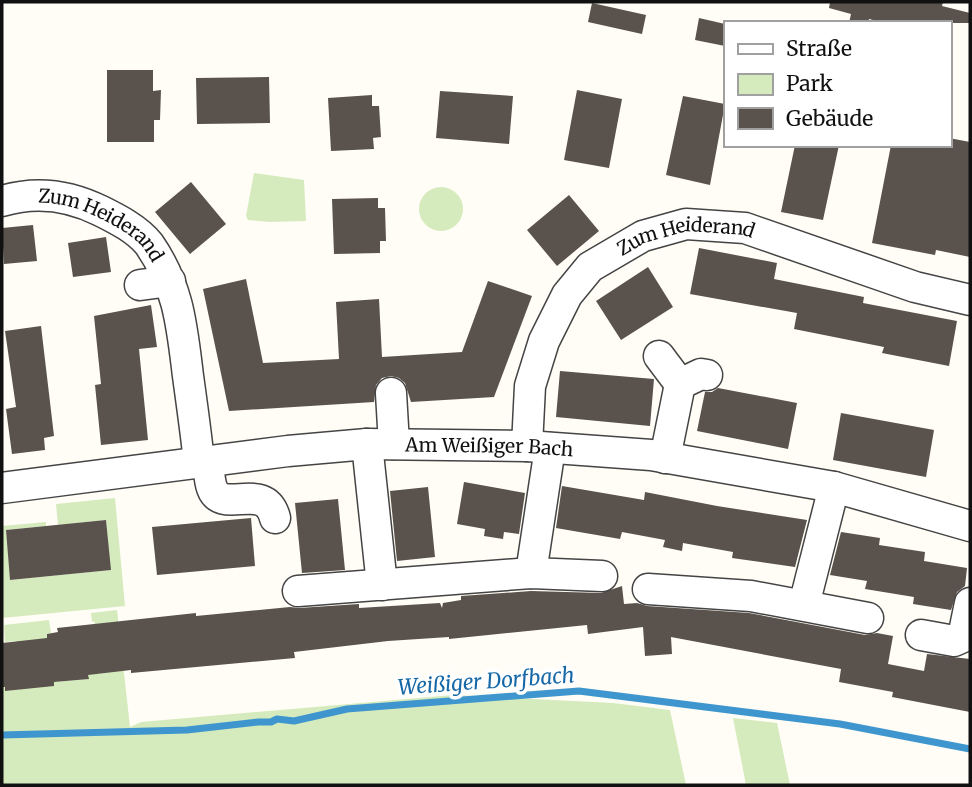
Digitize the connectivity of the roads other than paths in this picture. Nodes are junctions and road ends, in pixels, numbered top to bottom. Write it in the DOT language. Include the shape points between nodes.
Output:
graph roads {
  1 [pos="2,201"];
  2 [pos="170,281"];
  3 [pos="140,285"];
  4 [pos="970,300"];
  5 [pos="659,356"];
  6 [pos="391,393"];
  7 [pos="381,444"];
  8 [pos="538,447"];
  9 [pos="665,458"];
  10 [pos="203,461"];
  11 [pos="834,487"];
  12 [pos="2,488"];
  13 [pos="275,517"];
  14 [pos="970,526"];
  15 [pos="531,573"];
  16 [pos="602,576"];
  17 [pos="382,585"];
  18 [pos="648,589"];
  19 [pos="298,591"];
  20 [pos="970,603"];
  21 [pos="804,605"];
  22 [pos="868,618"];
  23 [pos="920,635"];
  1 -- 2 [label="street, Zum Heiderand" via="41,195 86,203 148,242"];
  2 -- 3 [label="street"];
  2 -- 10 [label="street, Zum Heiderand" via="179,306"];
  4 -- 8 [label="street, Zum Heiderand" via="915,287 746,228 685,224 643,236 590,267 567,295 544,341 530,386"];
  5 -- 9 [label="street" via="693,379"];
  6 -- 7 [label="street"];
  7 -- 8 [label="street, Am Weißiger Bach"];
  7 -- 10 [label="street, Am Weißiger Bach"];
  7 -- 17 [label="street"];
  8 -- 9 [label="street, Am Weißiger Bach"];
  8 -- 15 [label="street, Zum Heiderand"];
  9 -- 11 [label="street, Am Weißiger Bach"];
  10 -- 12 [label="street, Am Weißiger Bach"];
  10 -- 13 [label="street, Zum Heiderand" via="216,494 225,500 260,499"];
  11 -- 14 [label="street, Am Weißiger Bach"];
  11 -- 21 [label="street"];
  15 -- 16 [label="street"];
  15 -- 17 [label="street"];
  17 -- 19 [label="street"];
  18 -- 21 [label="street" via="751,596"];
  20 -- 23 [label="street" via="963,637 954,641"];
  21 -- 22 [label="street"];
}
